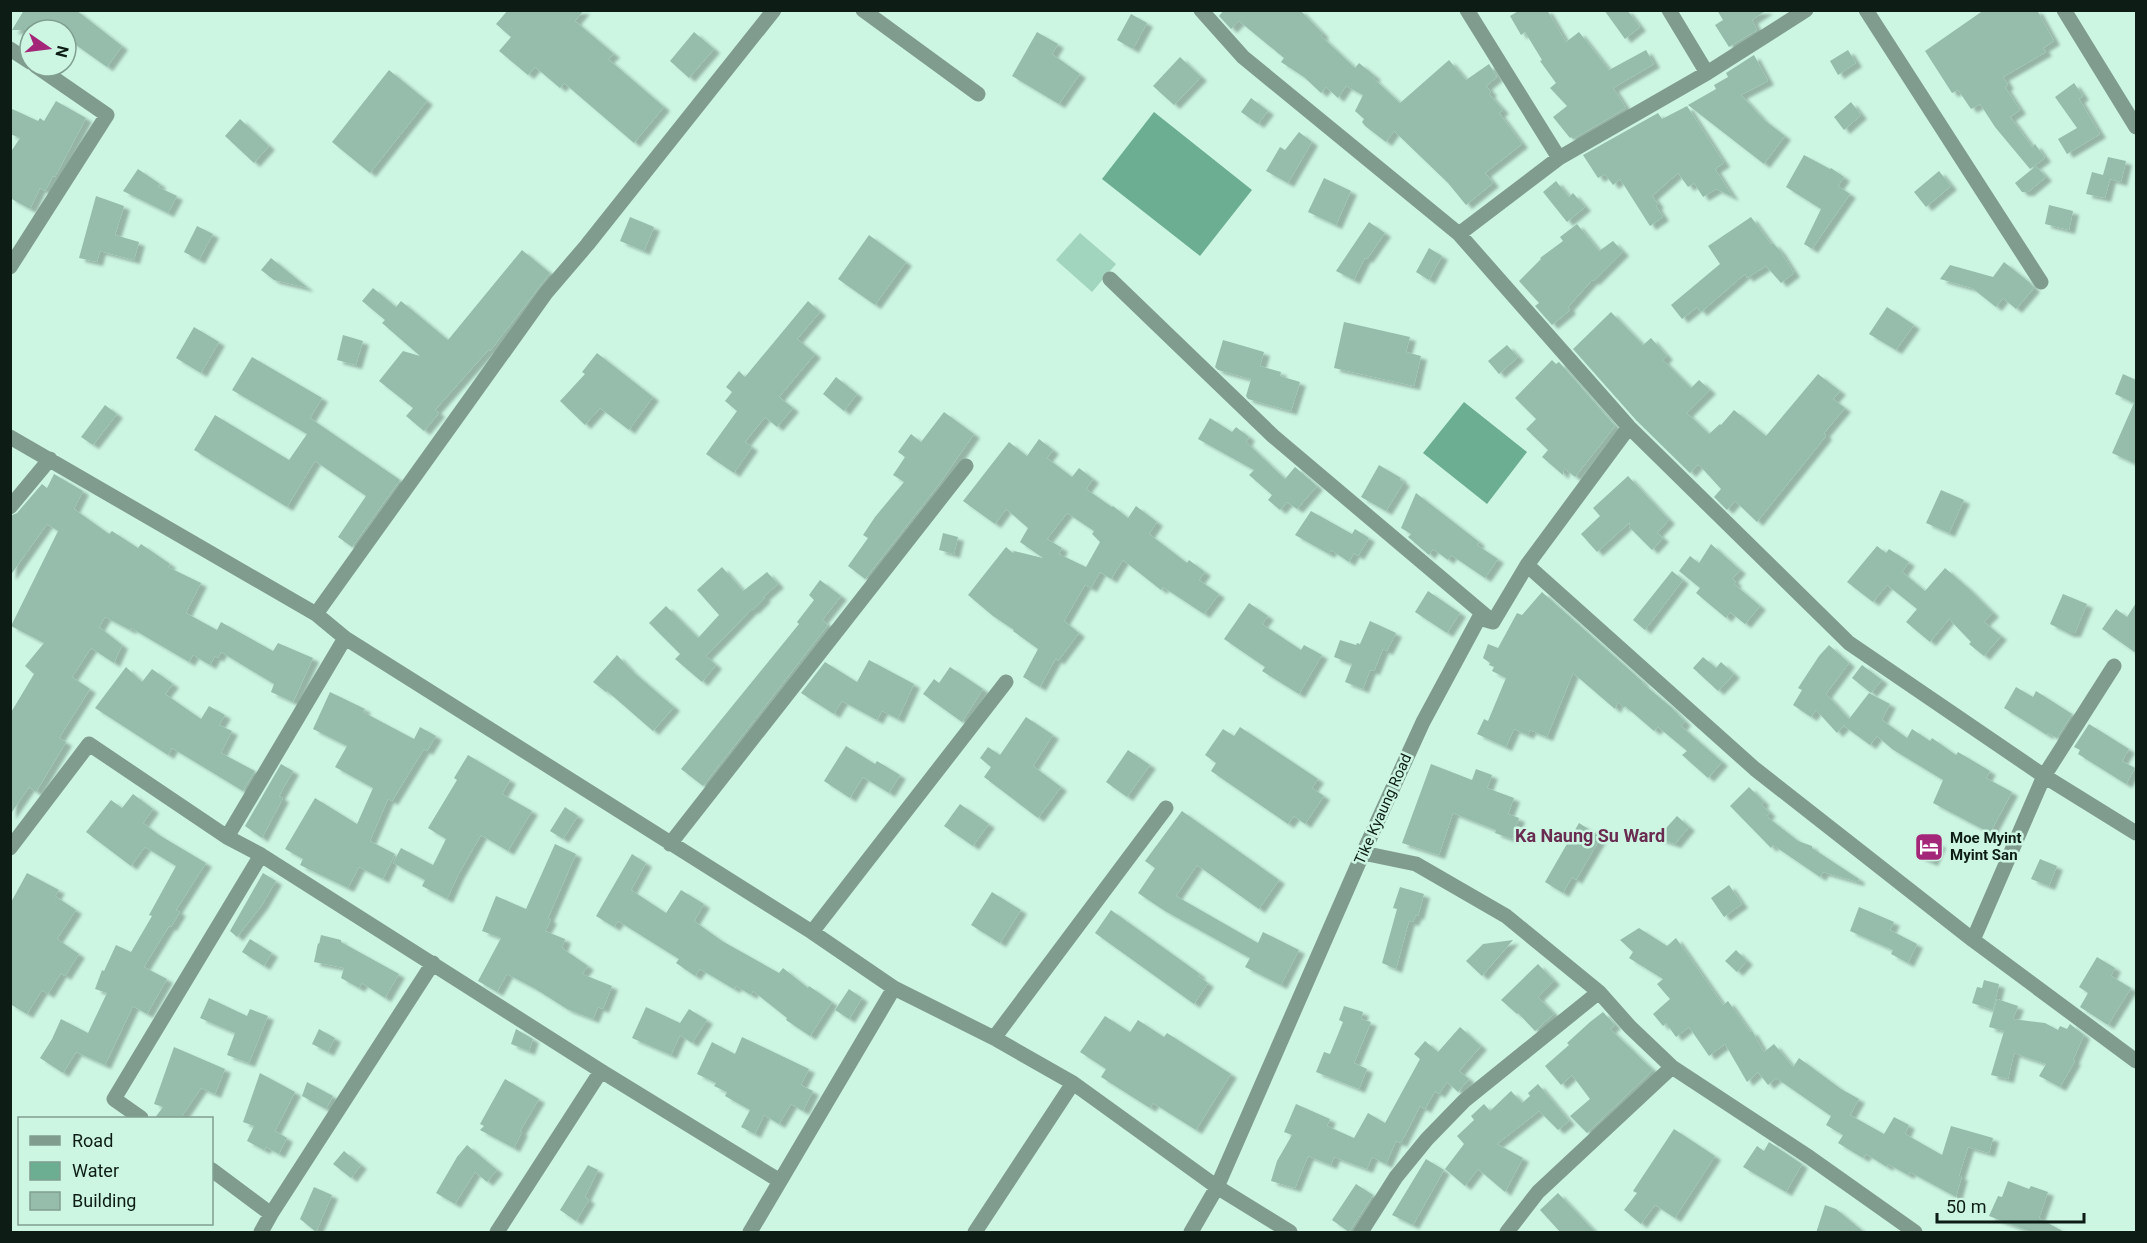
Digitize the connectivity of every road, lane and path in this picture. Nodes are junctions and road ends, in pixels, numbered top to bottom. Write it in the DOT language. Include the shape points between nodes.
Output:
graph roads {
  1 [pos="774,10"];
  2 [pos="863,10"];
  3 [pos="1201,10"];
  4 [pos="1467,10"];
  5 [pos="1669,10"];
  6 [pos="1806,10"];
  7 [pos="1866,10"];
  8 [pos="2064,10"];
  9 [pos="1707,73"];
  10 [pos="53,78"];
  11 [pos="978,94"];
  12 [pos="2136,127"];
  13 [pos="1559,158"];
  14 [pos="1459,234"];
  15 [pos="10,267"];
  16 [pos="1110,279"];
  17 [pos="2041,282"];
  18 [pos="1629,427"];
  19 [pos="10,437"];
  20 [pos="50,459"];
  21 [pos="966,466"];
  22 [pos="10,507"];
  23 [pos="1527,565"];
  24 [pos="316,614"];
  25 [pos="1492,622"];
  26 [pos="345,638"];
  27 [pos="2114,666"];
  28 [pos="1006,682"];
  29 [pos="2044,776"];
  30 [pos="1166,808"];
  31 [pos="2136,832"];
  32 [pos="227,837"];
  33 [pos="670,844"];
  34 [pos="10,848"];
  35 [pos="1363,853"];
  36 [pos="261,855"];
  37 [pos="812,932"];
  38 [pos="1973,940"];
  39 [pos="433,963"];
  40 [pos="894,988"];
  41 [pos="1599,992"];
  42 [pos="994,1038"];
  43 [pos="2136,1061"];
  44 [pos="1672,1067"];
  45 [pos="601,1071"];
  46 [pos="1073,1083"];
  47 [pos="138,1117"];
  48 [pos="213,1171"];
  49 [pos="780,1181"];
  50 [pos="1217,1187"];
  51 [pos="272,1214"];
  52 [pos="261,1233"];
  53 [pos="497,1233"];
  54 [pos="750,1233"];
  55 [pos="975,1233"];
  56 [pos="1191,1233"];
  57 [pos="1290,1233"];
  58 [pos="1361,1233"];
  59 [pos="1507,1233"];
  60 [pos="1915,1233"];
  1 -- 24 [label="street" via="546,293"];
  2 -- 11 [label="street"];
  3 -- 14 [label="street" via="1243,57"];
  4 -- 13 [label="street"];
  5 -- 9 [label="street"];
  6 -- 9 [label="street"];
  7 -- 17 [label="street"];
  8 -- 12 [label="street"];
  9 -- 13 [label="street"];
  10 -- 15 [label="street" via="107,115"];
  13 -- 14 [label="street"];
  14 -- 18 [label="street"];
  16 -- 25 [label="street" via="1274,436"];
  18 -- 23 [label="street"];
  18 -- 29 [label="street" via="1849,643"];
  19 -- 20 [label="street"];
  20 -- 22 [label="street"];
  20 -- 24 [label="street"];
  21 -- 33 [label="street"];
  23 -- 25 [label="street"];
  23 -- 38 [label="street" via="1755,769"];
  24 -- 26 [label="street"];
  25 -- 35 [label="street, Tike Kyaung Road" via="1479,618 1423,722"];
  26 -- 32 [label="street"];
  26 -- 33 [label="street"];
  27 -- 29 [label="street"];
  28 -- 37 [label="street"];
  29 -- 31 [label="street"];
  29 -- 38 [label="street"];
  30 -- 42 [label="street"];
  32 -- 34 [label="street" via="88,744"];
  32 -- 36 [label="street"];
  33 -- 37 [label="street"];
  35 -- 41 [label="street" via="1416,864 1506,916"];
  35 -- 50 [label="street, Tike Kyaung Road"];
  36 -- 39 [label="street"];
  36 -- 47 [label="street" via="114,1099"];
  37 -- 40 [label="street"];
  38 -- 43 [label="street"];
  39 -- 45 [label="street"];
  39 -- 51 [label="street"];
  40 -- 42 [label="street"];
  40 -- 49 [label="street"];
  41 -- 44 [label="street"];
  41 -- 58 [label="street" via="1456,1108 1396,1177"];
  42 -- 46 [label="street"];
  44 -- 59 [label="street" via="1538,1192"];
  44 -- 60 [label="street"];
  45 -- 49 [label="street"];
  45 -- 53 [label="street"];
  46 -- 50 [label="street"];
  46 -- 55 [label="street"];
  48 -- 51 [label="street"];
  49 -- 54 [label="street"];
  50 -- 56 [label="street, Tike Kyaung Road"];
  50 -- 57 [label="street"];
  51 -- 52 [label="street"];
}
